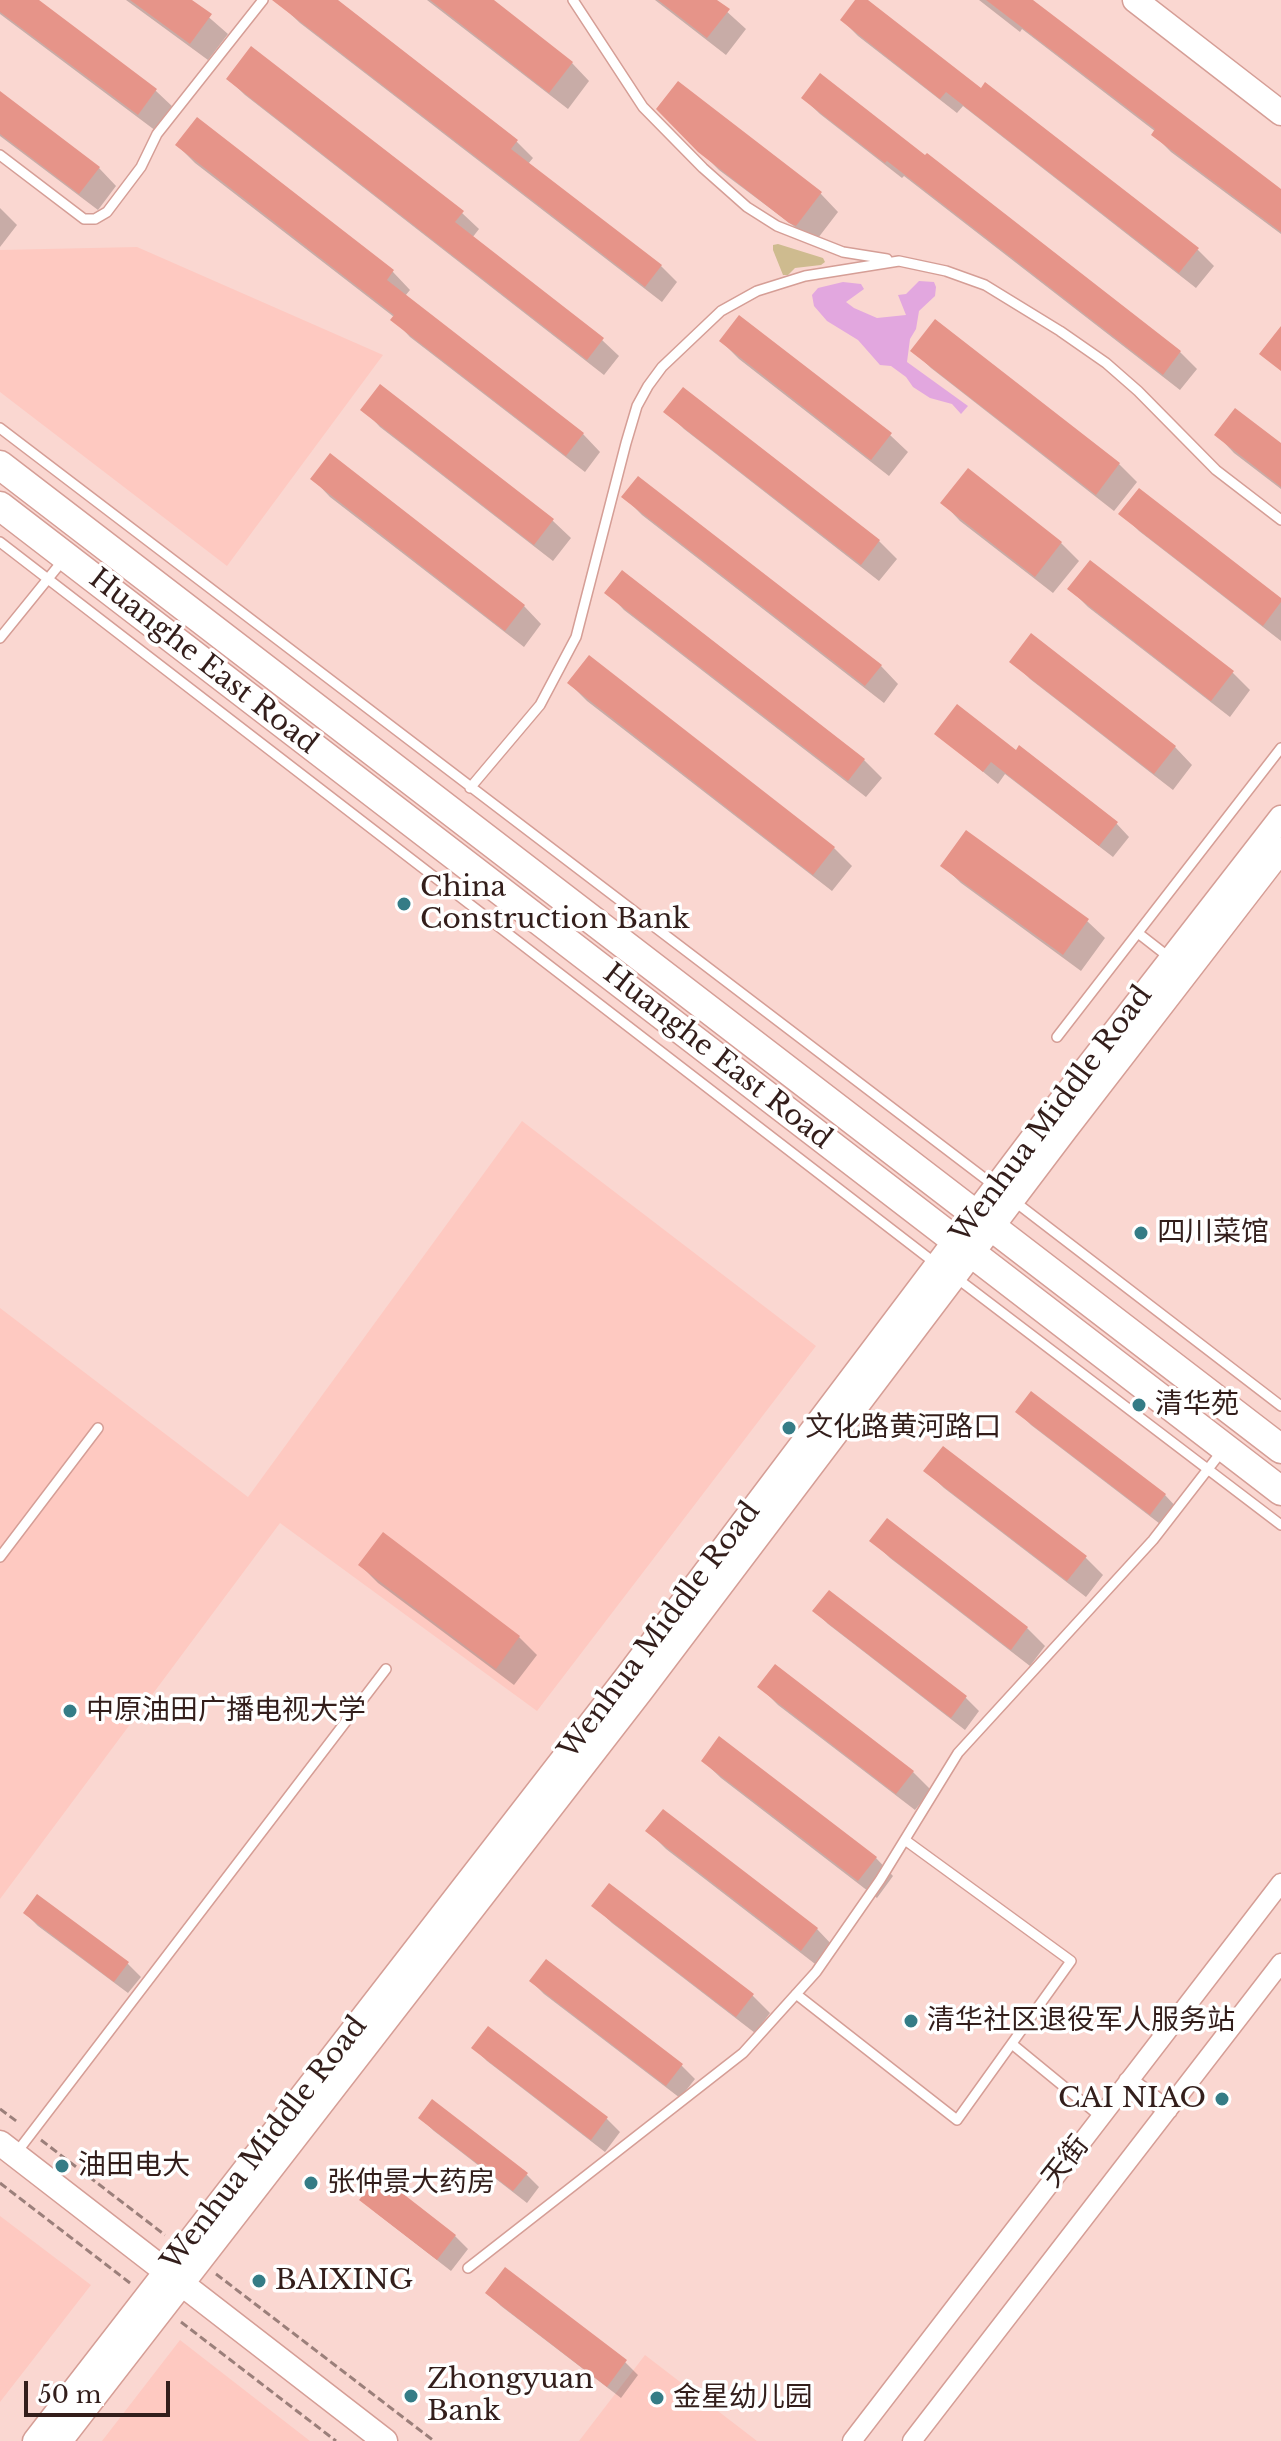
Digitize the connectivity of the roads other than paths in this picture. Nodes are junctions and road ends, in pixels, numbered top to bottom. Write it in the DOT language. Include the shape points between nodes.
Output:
graph roads {
  1 [pos="263,0"];
  2 [pos="573,0"];
  3 [pos="1135,0"];
  4 [pos="1281,113"];
  5 [pos="0,155"];
  6 [pos="899,261"];
  7 [pos="0,428"];
  8 [pos="0,465"];
  9 [pos="0,506"];
  10 [pos="1281,520"];
  11 [pos="0,542"];
  12 [pos="66,557"];
  13 [pos="47,579"];
  14 [pos="0,638"];
  15 [pos="1281,748"];
  16 [pos="470,788"];
  17 [pos="1281,818"];
  18 [pos="1281,850"];
  19 [pos="1138,933"];
  20 [pos="1172,959"];
  21 [pos="1057,1037"];
  22 [pos="1004,1194"];
  23 [pos="984,1220"];
  24 [pos="964,1247"];
  25 [pos="946,1271"];
  26 [pos="1281,1406"];
  27 [pos="98,1428"];
  28 [pos="1281,1449"];
  29 [pos="1216,1458"];
  30 [pos="1281,1491"];
  31 [pos="1281,1525"];
  32 [pos="0,1557"];
  33 [pos="386,1669"];
  34 [pos="905,1840"];
  35 [pos="1281,1883"];
  36 [pos="1281,1963"];
  37 [pos="796,1994"];
  38 [pos="1012,2044"];
  39 [pos="1128,2081"];
  40 [pos="1168,2110"];
  41 [pos="1101,2117"];
  42 [pos="7,2149"];
  43 [pos="468,2268"];
  44 [pos="174,2278"];
  45 [pos="35,2441"];
  46 [pos="60,2441"];
  47 [pos="385,2441"];
  48 [pos="852,2441"];
  49 [pos="912,2441"];
  1 -- 5 [label="lane" via="157,134 141,167 107,212 84,219"];
  2 -- 6 [label="lane" via="643,107 747,207 777,226 843,252"];
  3 -- 4 [label="street"];
  6 -- 10 [label="lane" via="985,285 1060,331 1138,391 1216,470"];
  6 -- 16 [label="lane" via="805,276 757,291 721,311 662,367 637,406 576,637 540,705"];
  7 -- 16 [label="lane"];
  8 -- 23 [label="main road, Huanghe East Road"];
  9 -- 12 [label="main road, Huanghe East Road"];
  11 -- 13 [label="lane"];
  12 -- 13 [label="lane"];
  12 -- 24 [label="main road, Huanghe East Road"];
  13 -- 14 [label="lane"];
  13 -- 25 [label="lane"];
  15 -- 19 [label="lane"];
  16 -- 22 [label="lane"];
  17 -- 20 [label="street, Wenhua Middle Road"];
  18 -- 22 [label="street, Wenhua Middle Road"];
  19 -- 20 [label="lane"];
  19 -- 21 [label="lane"];
  20 -- 22 [label="street, Wenhua Middle Road"];
  22 -- 23 [label="street, Wenhua Middle Road"];
  22 -- 26 [label="lane"];
  23 -- 24 [label="street, Wenhua Middle Road"];
  23 -- 28 [label="main road, Huanghe East Road"];
  24 -- 25 [label="street, Wenhua Middle Road"];
  24 -- 29 [label="main road, Huanghe East Road"];
  25 -- 29 [label="lane"];
  25 -- 44 [label="street, Wenhua Middle Road" via="641,1691"];
  27 -- 32 [label="lane"];
  29 -- 30 [label="main road, Huanghe East Road"];
  29 -- 31 [label="lane"];
  29 -- 34 [label="lane" via="1153,1540 958,1753"];
  33 -- 42 [label="lane"];
  34 -- 37 [label="lane"];
  34 -- 38 [label="lane" via="1071,1961"];
  35 -- 39 [label="street, 天街"];
  36 -- 40 [label="street, 天街"];
  37 -- 38 [label="lane" via="957,2120"];
  37 -- 43 [label="lane" via="743,2053"];
  38 -- 41 [label="lane"];
  39 -- 40 [label="street"];
  39 -- 41 [label="street, 天街"];
  40 -- 49 [label="street, 天街"];
  41 -- 48 [label="street, 天街"];
  42 -- 44 [label="street"];
  44 -- 45 [label="street, Wenhua Middle Road"];
  44 -- 46 [label="street, Wenhua Middle Road"];
  44 -- 47 [label="street"];
}
